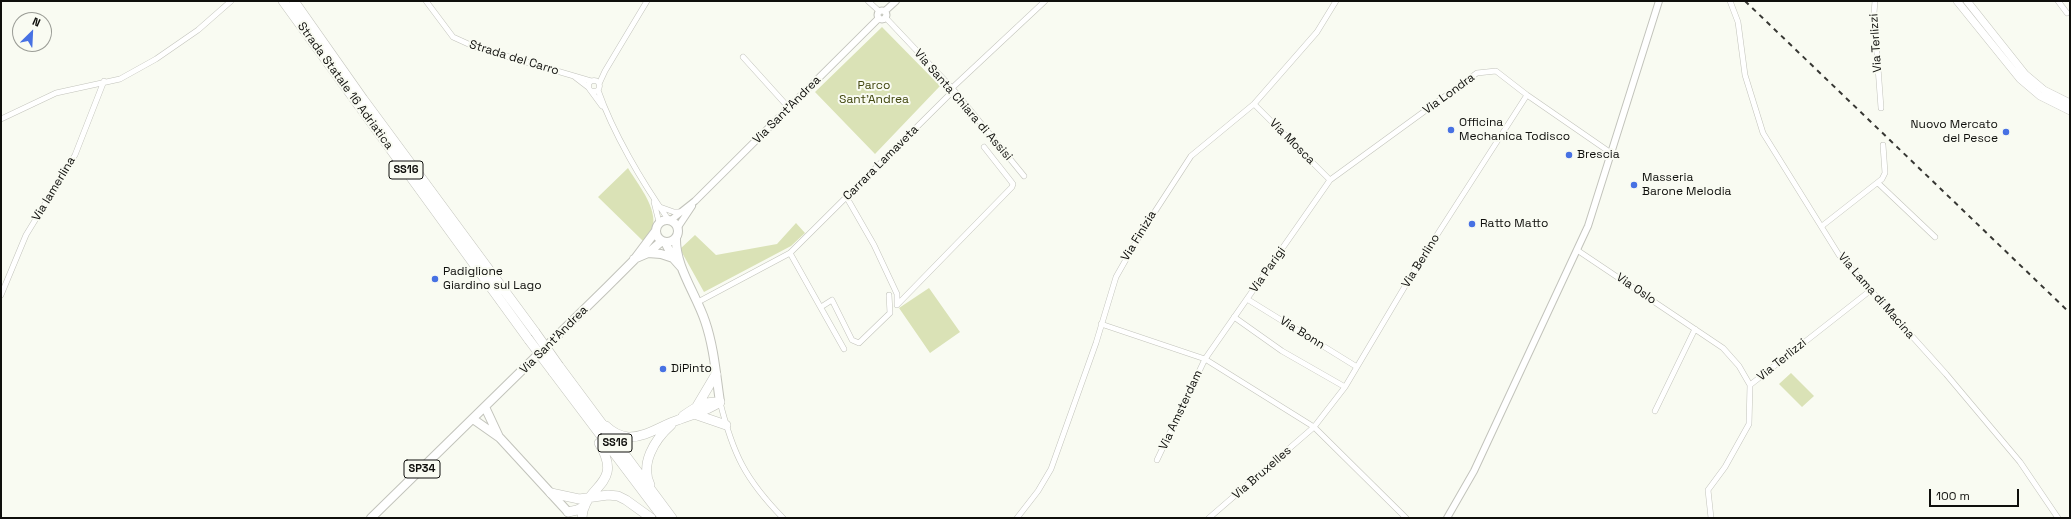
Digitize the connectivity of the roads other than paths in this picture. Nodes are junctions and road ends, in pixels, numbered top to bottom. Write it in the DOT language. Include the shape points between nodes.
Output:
graph roads {
  1 [pos="231,1"];
  2 [pos="283,1"];
  3 [pos="294,1"];
  4 [pos="426,1"];
  5 [pos="647,1"];
  6 [pos="868,1"];
  7 [pos="896,1"];
  8 [pos="1045,1"];
  9 [pos="1336,1"];
  10 [pos="1730,1"];
  11 [pos="1875,1"];
  12 [pos="1957,1"];
  13 [pos="1967,1"];
  14 [pos="2058,1"];
  15 [pos="1658,3"];
  16 [pos="2067,13"];
  17 [pos="882,14"];
  18 [pos="743,57"];
  19 [pos="573,76"];
  20 [pos="104,81"];
  21 [pos="596,84"];
  22 [pos="952,88"];
  23 [pos="590,89"];
  24 [pos="1527,95"];
  25 [pos="2070,103"];
  26 [pos="1254,104"];
  27 [pos="605,108"];
  28 [pos="788,108"];
  29 [pos="1881,108"];
  30 [pos="2070,111"];
  31 [pos="1,119"];
  32 [pos="1883,145"];
  33 [pos="984,147"];
  34 [pos="1611,153"];
  35 [pos="1024,176"];
  36 [pos="1330,180"];
  37 [pos="1878,183"];
  38 [pos="847,198"];
  39 [pos="653,199"];
  40 [pos="695,201"];
  41 [pos="660,207"];
  42 [pos="680,212"];
  43 [pos="670,220"];
  44 [pos="659,222"];
  45 [pos="1822,226"];
  46 [pos="678,227"];
  47 [pos="655,232"];
  48 [pos="676,238"];
  49 [pos="1935,238"];
  50 [pos="664,242"];
  51 [pos="1577,250"];
  52 [pos="790,253"];
  53 [pos="648,254"];
  54 [pos="673,258"];
  55 [pos="634,260"];
  56 [pos="683,269"];
  57 [pos="1871,290"];
  58 [pos="1,295"];
  59 [pos="889,295"];
  60 [pos="1247,298"];
  61 [pos="698,302"];
  62 [pos="821,307"];
  63 [pos="1234,317"];
  64 [pos="1101,324"];
  65 [pos="1695,329"];
  66 [pos="844,349"];
  67 [pos="1205,359"];
  68 [pos="1357,367"];
  69 [pos="556,369"];
  70 [pos="716,374"];
  71 [pos="1750,386"];
  72 [pos="1345,387"];
  73 [pos="720,402"];
  74 [pos="485,407"];
  75 [pos="584,407"];
  76 [pos="697,410"];
  77 [pos="1655,411"];
  78 [pos="473,419"];
  79 [pos="679,419"];
  80 [pos="726,425"];
  81 [pos="1314,427"];
  82 [pos="500,438"];
  83 [pos="1157,460"];
  84 [pos="552,493"];
  85 [pos="657,499"];
  86 [pos="584,501"];
  87 [pos="571,515"];
  88 [pos="371,518"];
  89 [pos="582,518"];
  90 [pos="651,518"];
  91 [pos="663,518"];
  92 [pos="672,518"];
  93 [pos="783,518"];
  94 [pos="1017,518"];
  95 [pos="1209,518"];
  96 [pos="1406,518"];
  97 [pos="1448,518"];
  98 [pos="1711,518"];
  99 [pos="2058,518"];
  1 -- 20 [label="street" via="198,30 156,60 120,78"];
  2 -- 69 [label="highway, Strada Statale 16 Adriatica / SS16, bridge" via="529,340"];
  3 -- 69 [label="highway, Strada Statale 16 Adriatica / SS16, bridge" via="535,332"];
  4 -- 19 [label="street, Strada del Carro" via="453,37 476,47"];
  5 -- 21 [label="street"];
  6 -- 17 [label="street, Via Santa Chiara di Assisi"];
  7 -- 17 [label="street, Via Sant'Andrea"];
  8 -- 22 [label="street, Carrara Lamaveta"];
  9 -- 26 [label="street, Via Finizia" via="1317,32"];
  10 -- 45 [label="street, Via Lama di Macina" via="1738,22 1745,75 1764,133"];
  11 -- 29 [label="street, Via Terlizzi"];
  12 -- 30 [label="main road" via="2020,79 2040,96"];
  13 -- 25 [label="main road" via="2025,74 2044,90"];
  14 -- 16 [label="street"];
  15 -- 34 [label="street"];
  17 -- 22 [label="street, Via Santa Chiara di Assisi"];
  17 -- 28 [label="street, Via Sant'Andrea"];
  18 -- 28 [label="street"];
  19 -- 21 [label="street, Strada del Carro"];
  19 -- 23 [label="street, Strada del Carro"];
  20 -- 31 [label="street" via="56,93"];
  20 -- 58 [label="street, Via lamerlina" via="75,155 26,235"];
  21 -- 23 [label="street"];
  21 -- 23 [label="street"];
  21 -- 27 [label="street, Strada del Carro"];
  22 -- 35 [label="street, Via Santa Chiara di Assisi"];
  22 -- 38 [label="street, Carrara Lamaveta" via="950,94"];
  23 -- 27 [label="street, Strada del Carro"];
  24 -- 34 [label="street, Via Londra"];
  24 -- 36 [label="street, Via Londra" via="1496,71 1477,73"];
  24 -- 68 [label="street, Via Berlino" via="1417,266"];
  26 -- 36 [label="street, Via Mosca"];
  26 -- 64 [label="street, Via Finizia" via="1191,156 1116,276"];
  27 -- 39 [label="street, Strada del Carro"];
  28 -- 40 [label="street, Via Sant'Andrea"];
  32 -- 37 [label="street" via="1885,173"];
  33 -- 38 [label="street" via="1013,184 1012,187 897,304 897,294 874,245"];
  34 -- 51 [label="street" via="1588,226"];
  36 -- 60 [label="street, Via Parigi"];
  37 -- 45 [label="street"];
  37 -- 49 [label="street"];
  38 -- 52 [label="street, Carrara Lamaveta"];
  39 -- 41 [label="street, Strada del Carro"];
  39 -- 44 [label="street, Strada del Carro"];
  40 -- 42 [label="street, Via Sant'Andrea"];
  40 -- 46 [label="street, Via Sant'Andrea"];
  41 -- 42 [label="street"];
  41 -- 43 [label="street, Strada del Carro"];
  42 -- 43 [label="street, Via Sant'Andrea"];
  43 -- 44 [label="main road, Via Sant'Andrea"];
  43 -- 46 [label="main road"];
  44 -- 47 [label="main road, Via Sant'Andrea"];
  45 -- 57 [label="street, Via Lama di Macina" via="1839,255"];
  46 -- 48 [label="main road, Via Sant'Andrea"];
  47 -- 50 [label="main road"];
  47 -- 55 [label="main road, Via Sant'Andrea"];
  48 -- 50 [label="main road, Via Sant'Andrea"];
  48 -- 56 [label="main road"];
  50 -- 53 [label="main road, Via Sant'Andrea"];
  50 -- 54 [label="main road"];
  51 -- 65 [label="street, Via Oslo"];
  51 -- 97 [label="street" via="1474,471"];
  52 -- 61 [label="street, Carrara Lamaveta"];
  52 -- 62 [label="street"];
  53 -- 54 [label="main road" via="661,254"];
  53 -- 55 [label="main road, Via Sant'Andrea"];
  54 -- 56 [label="main road"];
  55 -- 74 [label="main road, Via Sant'Andrea"];
  56 -- 61 [label="main road"];
  57 -- 71 [label="street, Via Terlizzi"];
  57 -- 99 [label="street, Via Lama di Macina" via="2020,462"];
  59 -- 62 [label="street" via="890,313 859,343 852,340 832,300"];
  60 -- 63 [label="street, Via Parigi"];
  60 -- 68 [label="street, Via Bonn"];
  61 -- 70 [label="main road" via="712,342"];
  62 -- 66 [label="street"];
  63 -- 67 [label="street, Via Parigi"];
  63 -- 72 [label="street" via="1282,351"];
  64 -- 67 [label="street"];
  64 -- 94 [label="street, Via Finizia" via="1051,469"];
  65 -- 71 [label="street, Via Oslo" via="1724,348 1739,366"];
  65 -- 77 [label="street"];
  67 -- 81 [label="street"];
  67 -- 83 [label="street, Via Amsterdam"];
  68 -- 72 [label="street, Via Berlino"];
  69 -- 75 [label="highway, Strada Statale 16 Adriatica / SS16"];
  70 -- 73 [label="main road"];
  70 -- 76 [label="highway"];
  71 -- 98 [label="street, Via Terlizzi" via="1749,424 1725,467 1708,490"];
  72 -- 81 [label="street, Via Berlino"];
  73 -- 76 [label="highway"];
  73 -- 80 [label="street"];
  74 -- 78 [label="main road, Via Sant'Andrea"];
  74 -- 82 [label="main road"];
  75 -- 79 [label="highway" via="618,435 628,437 638,436"];
  75 -- 85 [label="highway, Strada Statale 16 Adriatica / SS16"];
  75 -- 86 [label="highway" via="608,464 605,480"];
  75 -- 91 [label="highway, Strada Statale 16 Adriatica / SS16"];
  76 -- 79 [label="highway"];
  76 -- 80 [label="highway"];
  78 -- 82 [label="main road"];
  78 -- 88 [label="main road, SP34"];
  79 -- 85 [label="highway" via="663,432 647,462 646,477"];
  80 -- 93 [label="street" via="742,467 765,499"];
  81 -- 95 [label="street, Via Bruxelles"];
  81 -- 96 [label="street"];
  82 -- 84 [label="main road"];
  84 -- 86 [label="highway"];
  84 -- 87 [label="main road"];
  85 -- 92 [label="highway, Strada Statale 16 Adriatica / SS16"];
  86 -- 87 [label="highway"];
  86 -- 89 [label="highway"];
  86 -- 90 [label="highway" via="608,495 618,496"];
}
